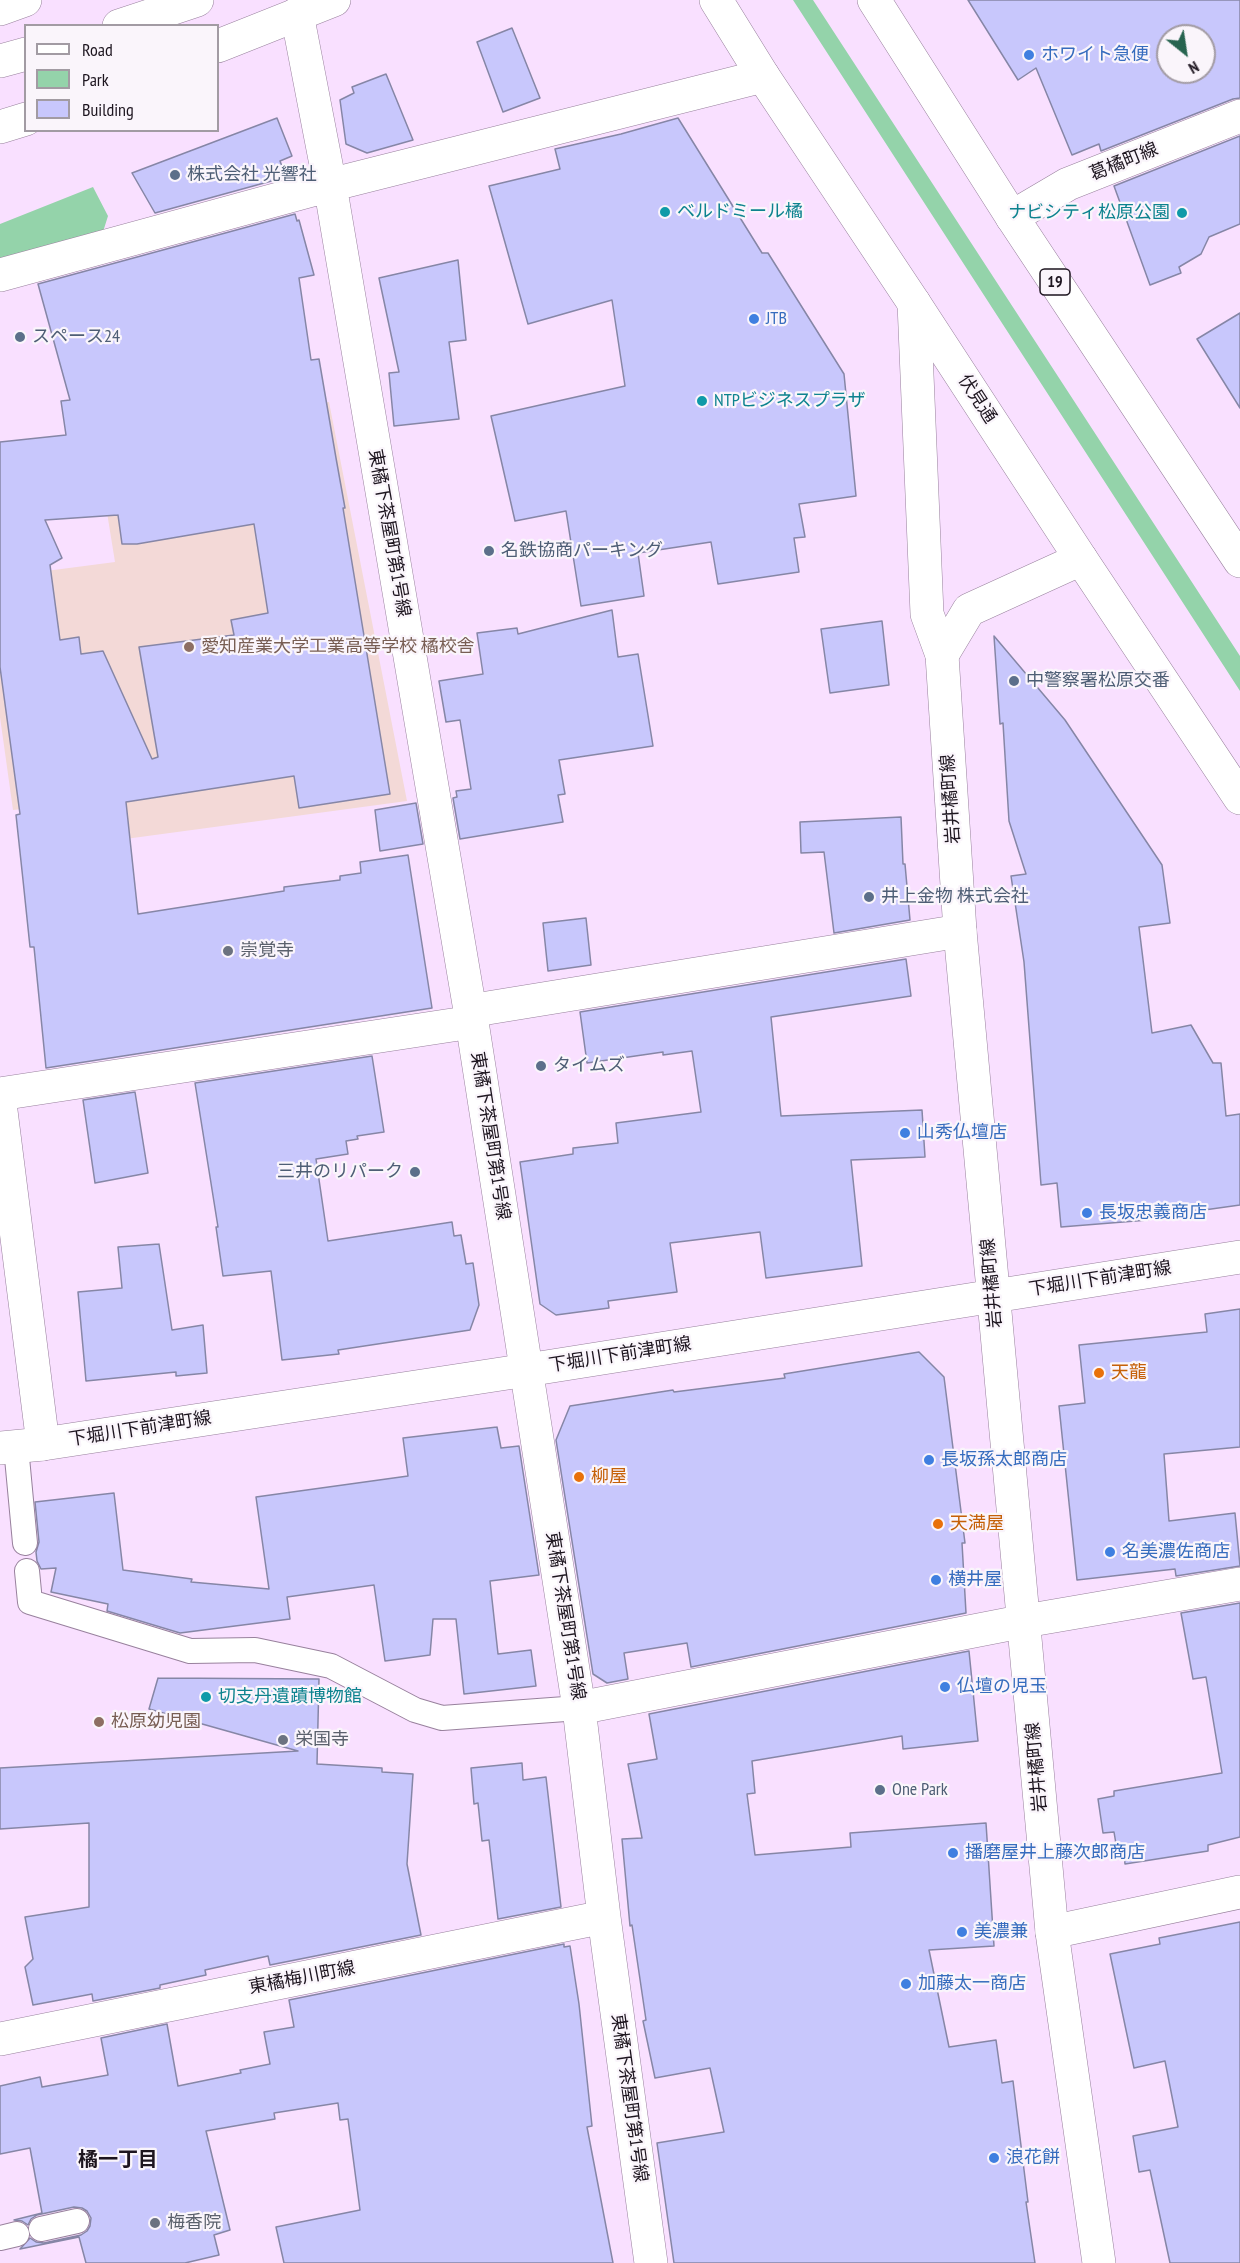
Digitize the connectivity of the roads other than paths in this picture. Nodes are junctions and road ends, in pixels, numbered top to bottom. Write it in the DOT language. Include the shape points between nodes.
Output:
graph roads {
  1 [pos="25,0"];
  2 [pos="197,0"];
  3 [pos="334,0"];
  4 [pos="716,0"];
  5 [pos="874,0"];
  6 [pos="0,9"];
  7 [pos="297,14"];
  8 [pos="125,24"];
  9 [pos="219,46"];
  10 [pos="24,55"];
  11 [pos="0,61"];
  12 [pos="763,76"];
  13 [pos="1240,116"];
  14 [pos="24,120"];
  15 [pos="0,127"];
  16 [pos="330,185"];
  17 [pos="1012,217"];
  18 [pos="0,274"];
  19 [pos="914,303"];
  20 [pos="1081,559"];
  21 [pos="1240,561"];
  22 [pos="942,655"];
  23 [pos="1240,798"];
  24 [pos="960,931"];
  25 [pos="471,1016"];
  26 [pos="0,1094"];
  27 [pos="0,1103"];
  28 [pos="1240,1257"];
  29 [pos="993,1296"];
  30 [pos="527,1370"];
  31 [pos="20,1446"];
  32 [pos="24,1544"];
  33 [pos="27,1571"];
  34 [pos="1240,1584"];
  35 [pos="1025,1621"];
  36 [pos="579,1708"];
  37 [pos="1240,1892"];
  38 [pos="604,1917"];
  39 [pos="1052,1932"];
  40 [pos="0,2039"];
  41 [pos="77,2221"];
  42 [pos="41,2229"];
  43 [pos="651,2263"];
  44 [pos="1099,2263"];
  1 -- 6 [label="main road"];
  2 -- 8 [label="main road"];
  3 -- 7 [label="main road"];
  4 -- 12 [label="main road, 伏見通"];
  5 -- 17 [label="main road, 19"];
  7 -- 9 [label="main road"];
  7 -- 16 [label="main road, 東橘下茶屋町第1号線"];
  10 -- 11 [label="main road"];
  12 -- 16 [label="main road"];
  12 -- 19 [label="main road, 伏見通"];
  13 -- 17 [label="main road, 葛橘町線" via="1068,184"];
  14 -- 15 [label="main road"];
  16 -- 18 [label="main road"];
  16 -- 25 [label="main road, 東橘下茶屋町第1号線"];
  17 -- 21 [label="main road, 19"];
  19 -- 20 [label="main road, 伏見通"];
  19 -- 22 [label="main road, 岩井橘町線" via="927,614"];
  20 -- 22 [label="main road" via="969,610"];
  20 -- 23 [label="main road, 伏見通"];
  22 -- 24 [label="main road, 岩井橘町線"];
  24 -- 25 [label="main road"];
  24 -- 29 [label="main road, 岩井橘町線"];
  25 -- 26 [label="main road"];
  25 -- 30 [label="main road, 東橘下茶屋町第1号線"];
  27 -- 31 [label="main road"];
  28 -- 29 [label="main road, 下堀川下前津町線"];
  29 -- 30 [label="main road, 下堀川下前津町線"];
  29 -- 35 [label="main road, 岩井橘町線"];
  30 -- 31 [label="main road, 下堀川下前津町線"];
  30 -- 36 [label="main road, 東橘下茶屋町第1号線"];
  31 -- 32 [label="lane"];
  33 -- 36 [label="lane" via="30,1602 190,1651 255,1650 331,1666 415,1710 442,1718"];
  34 -- 35 [label="main road"];
  35 -- 36 [label="main road"];
  35 -- 39 [label="main road, 岩井橘町線"];
  36 -- 38 [label="main road, 東橘下茶屋町第1号線"];
  37 -- 39 [label="main road"];
  38 -- 40 [label="main road, 東橘梅川町線"];
  38 -- 43 [label="main road, 東橘下茶屋町第1号線"];
  39 -- 44 [label="main road, 岩井橘町線"];
  41 -- 42 [label="lane"];
}
